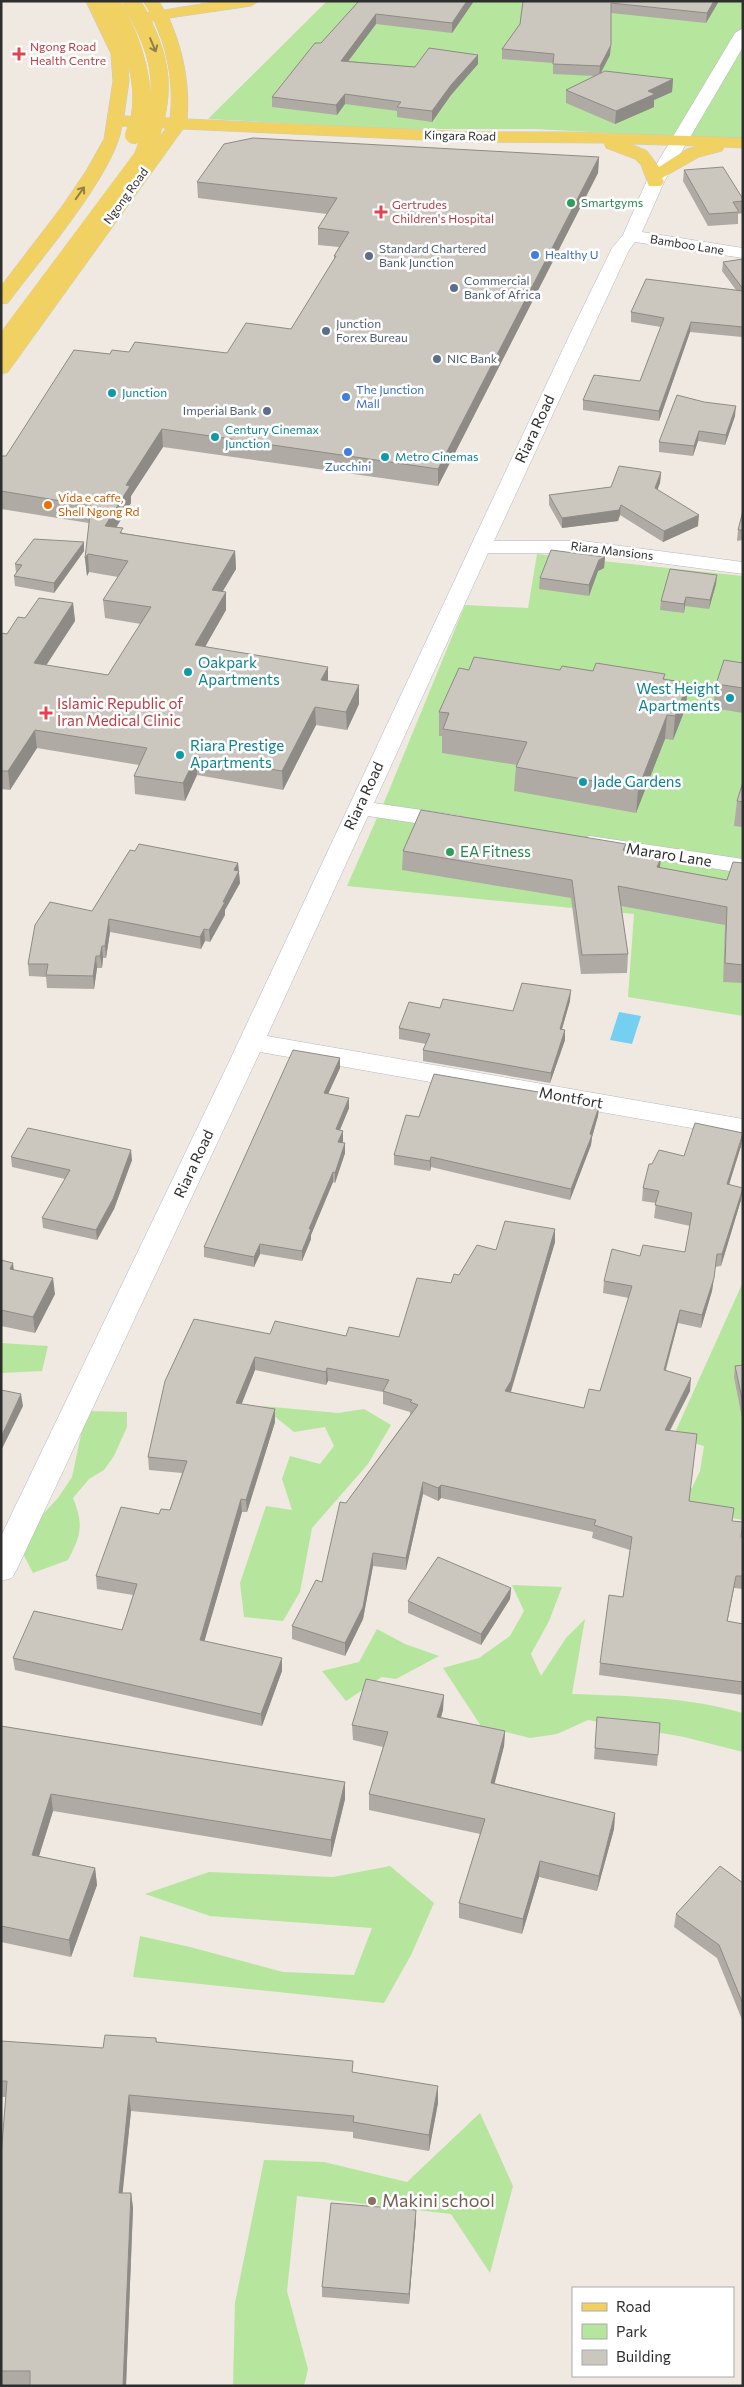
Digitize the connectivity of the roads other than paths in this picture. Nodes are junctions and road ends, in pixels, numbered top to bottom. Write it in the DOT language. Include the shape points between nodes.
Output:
graph roads {
  1 [pos="131,1"];
  2 [pos="181,1"];
  3 [pos="251,1"];
  4 [pos="154,7"];
  5 [pos="108,11"];
  6 [pos="743,33"];
  7 [pos="116,121"];
  8 [pos="178,124"];
  9 [pos="573,137"];
  10 [pos="682,140"];
  11 [pos="743,143"];
  12 [pos="658,178"];
  13 [pos="631,236"];
  14 [pos="743,253"];
  15 [pos="1,299"];
  16 [pos="1,318"];
  17 [pos="1,346"];
  18 [pos="1,368"];
  19 [pos="480,547"];
  20 [pos="743,568"];
  21 [pos="358,808"];
  22 [pos="479,826"];
  23 [pos="565,839"];
  24 [pos="743,866"];
  25 [pos="251,1042"];
  26 [pos="743,1128"];
  27 [pos="1,1569"];
  1 -- 17 [label="main road, Ngong Road, one-way, bridge" via="156,49 160,71 161,90 153,135 142,158"];
  2 -- 4 [label="main road"];
  3 -- 4 [label="main road"];
  4 -- 5 [label="main road"];
  4 -- 8 [label="main road" via="173,52 178,84"];
  5 -- 7 [label="main road" via="119,54 121,81"];
  5 -- 16 [label="main road, Ngong Road, bridge" via="133,44 141,76 136,132 125,153"];
  6 -- 10 [label="street, Riara Road"];
  7 -- 8 [label="main road, Kingara Road"];
  15 -- 7 [label="main road, one-way" via="95,171 112,139"];
  8 -- 9 [label="main road, Kingara Road" via="469,137"];
  8 -- 18 [label="main road, Ngong Road"];
  9 -- 10 [label="main road, Kingara Road"];
  9 -- 12 [label="main road" via="637,151 646,158"];
  10 -- 11 [label="main road, Kingara Road"];
  10 -- 12 [label="street, Riara Road"];
  11 -- 12 [label="main road" via="693,153"];
  12 -- 13 [label="street, Riara Road"];
  13 -- 14 [label="street, Bamboo Lane"];
  13 -- 19 [label="street, Riara Road" via="621,248 583,326"];
  19 -- 20 [label="street, Riara Mansions" via="583,547"];
  19 -- 21 [label="street, Riara Road"];
  21 -- 22 [label="street"];
  21 -- 25 [label="street, Riara Road"];
  23 -- 24 [label="street, Mararo Lane"];
  25 -- 26 [label="street, Montfort"];
  25 -- 27 [label="street, Riara Road"];
}
